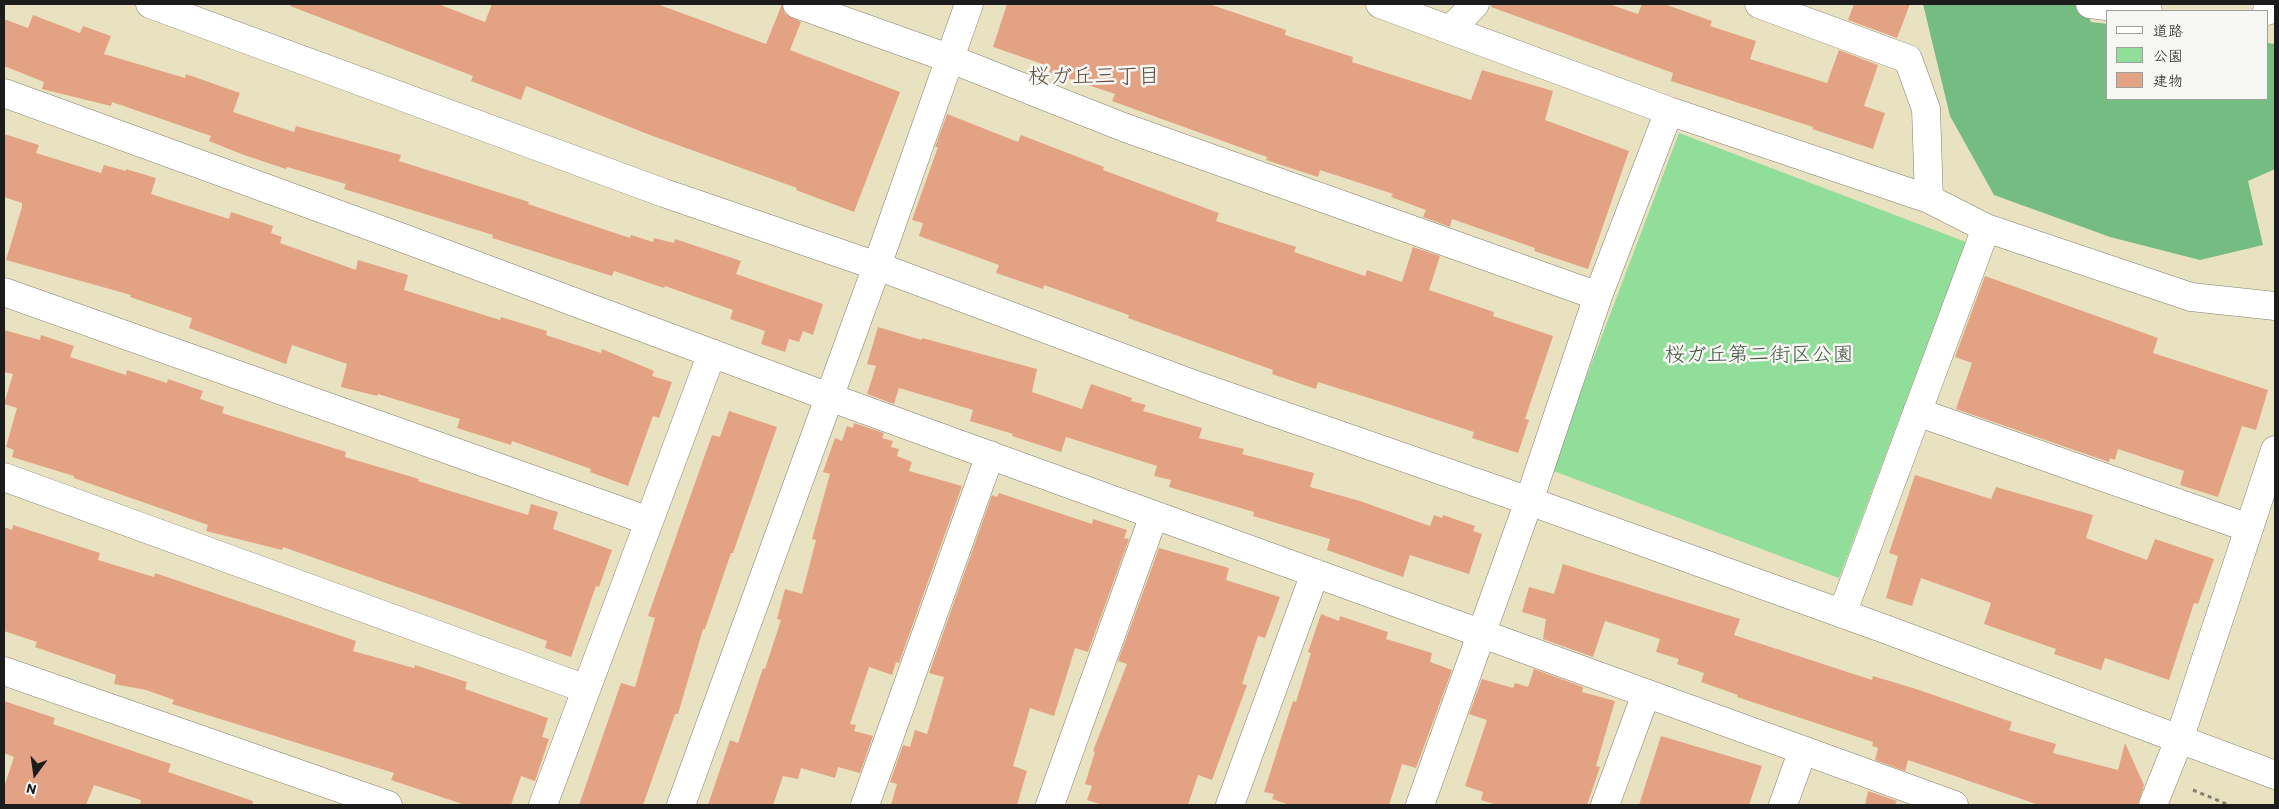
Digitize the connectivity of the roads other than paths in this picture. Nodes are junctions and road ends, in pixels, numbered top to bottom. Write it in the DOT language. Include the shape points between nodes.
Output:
graph roads {
  1 [pos="150,4"];
  2 [pos="797,4"];
  3 [pos="969,4"];
  4 [pos="1380,4"];
  5 [pos="1475,4"];
  6 [pos="1759,4"];
  7 [pos="2090,4"];
  8 [pos="2140,10"];
  9 [pos="1451,29"];
  10 [pos="951,59"];
  11 [pos="4,93"];
  12 [pos="1669,111"];
  13 [pos="1929,198"];
  14 [pos="1986,228"];
  15 [pos="877,266"];
  16 [pos="4,292"];
  17 [pos="1598,296"];
  18 [pos="2275,306"];
  19 [pos="712,353"];
  20 [pos="829,397"];
  21 [pos="1917,412"];
  22 [pos="2275,450"];
  23 [pos="990,455"];
  24 [pos="4,477"];
  25 [pos="1528,501"];
  26 [pos="1154,514"];
  27 [pos="649,521"];
  28 [pos="2249,528"];
  29 [pos="1315,573"];
  30 [pos="1842,614"];
  31 [pos="1482,634"];
  32 [pos="4,671"];
  33 [pos="586,689"];
  34 [pos="1646,694"];
  35 [pos="2178,740"];
  36 [pos="1803,750"];
  37 [pos="2275,775"];
  38 [pos="2157,794"];
  39 [pos="388,805"];
  40 [pos="543,805"];
  41 [pos="681,805"];
  42 [pos="864,805"];
  43 [pos="1050,805"];
  44 [pos="1230,805"];
  45 [pos="1420,805"];
  46 [pos="1605,805"];
  47 [pos="1783,805"];
  48 [pos="1954,805"];
  1 -- 15 [label="street" via="664,193"];
  2 -- 10 [label="street"];
  3 -- 10 [label="street"];
  4 -- 9 [label="street"];
  5 -- 9 [label="street"];
  6 -- 13 [label="street" via="1908,59 1926,109"];
  7 -- 8 [label="street"];
  9 -- 12 [label="street"];
  10 -- 15 [label="street"];
  10 -- 17 [label="street" via="1123,127"];
  11 -- 19 [label="street"];
  12 -- 13 [label="street"];
  12 -- 17 [label="street"];
  13 -- 14 [label="street"];
  14 -- 18 [label="street" via="2191,297"];
  14 -- 21 [label="street"];
  15 -- 20 [label="street"];
  15 -- 25 [label="street" via="1201,387"];
  16 -- 27 [label="street"];
  17 -- 25 [label="street"];
  19 -- 20 [label="street"];
  19 -- 27 [label="street"];
  20 -- 23 [label="street"];
  20 -- 41 [label="street"];
  21 -- 28 [label="street"];
  21 -- 30 [label="street"];
  22 -- 28 [label="street"];
  23 -- 26 [label="street"];
  23 -- 42 [label="street"];
  24 -- 33 [label="street"];
  25 -- 30 [label="street"];
  25 -- 31 [label="street"];
  26 -- 29 [label="street"];
  26 -- 43 [label="street"];
  27 -- 33 [label="street"];
  28 -- 35 [label="street"];
  29 -- 31 [label="street"];
  29 -- 44 [label="street"];
  30 -- 35 [label="street"];
  31 -- 34 [label="street"];
  31 -- 45 [label="street"];
  32 -- 39 [label="street"];
  33 -- 40 [label="street"];
  34 -- 36 [label="street"];
  34 -- 46 [label="street"];
  35 -- 37 [label="street"];
  35 -- 38 [label="street"];
  36 -- 47 [label="street"];
  36 -- 48 [label="street"];
}
